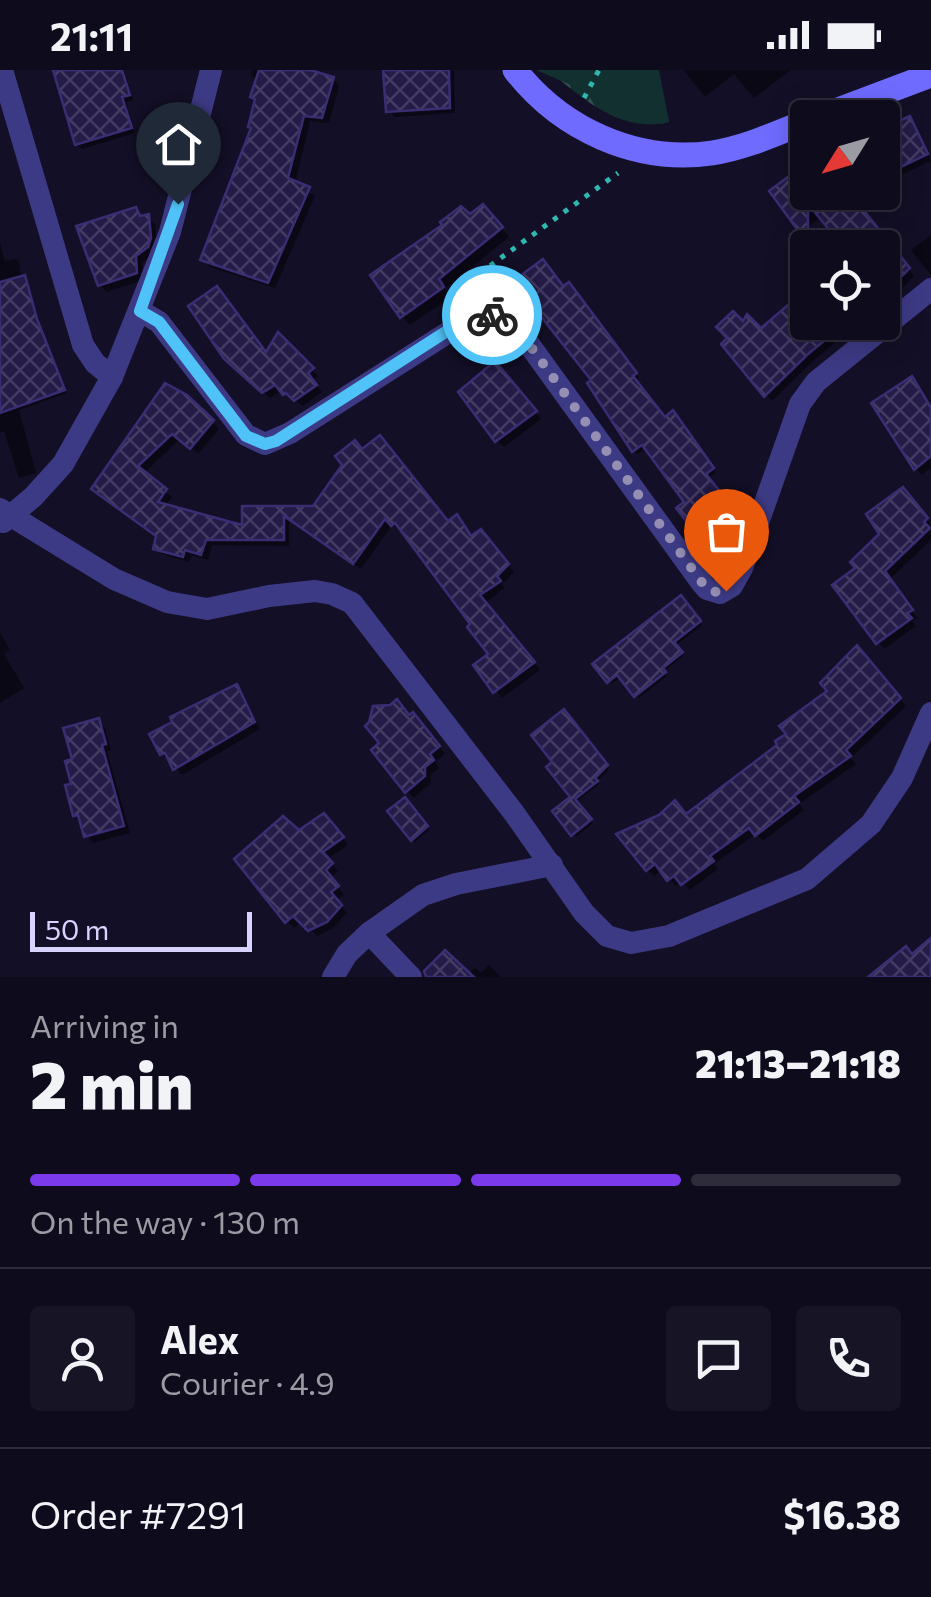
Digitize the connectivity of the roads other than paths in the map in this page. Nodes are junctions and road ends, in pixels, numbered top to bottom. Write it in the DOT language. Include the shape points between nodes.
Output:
graph roads {
  1 [pos="2,70"];
  2 [pos="211,70"];
  3 [pos="514,70"];
  4 [pos="931,75"];
  5 [pos="861,100"];
  6 [pos="790,128"];
  7 [pos="931,289"];
  8 [pos="140,311"];
  9 [pos="112,377"];
  10 [pos="4,516"];
  11 [pos="931,713"];
  12 [pos="552,865"];
  13 [pos="369,933"];
  14 [pos="333,977"];
  15 [pos="412,977"];
  1 -- 9 [label="street" via="83,345"];
  2 -- 8 [label="street" via="186,176"];
  3 -- 6 [label="street" via="569,122 637,150 709,153"];
  4 -- 5 [label="street"];
  7 -- 8 [label="street" via="806,394 742,568 720,593 701,582 515,326 484,314 458,324 265,444 246,436 159,322"];
  8 -- 9 [label="street"];
  9 -- 10 [label="street" via="62,464"];
  10 -- 12 [label="street" via="167,602 207,609 316,592 352,603"];
  11 -- 12 [label="street" via="902,778 871,824 807,879 779,893 631,944 596,927"];
  12 -- 13 [label="street" via="423,896"];
  13 -- 14 [label="street"];
  13 -- 15 [label="street"];
}
